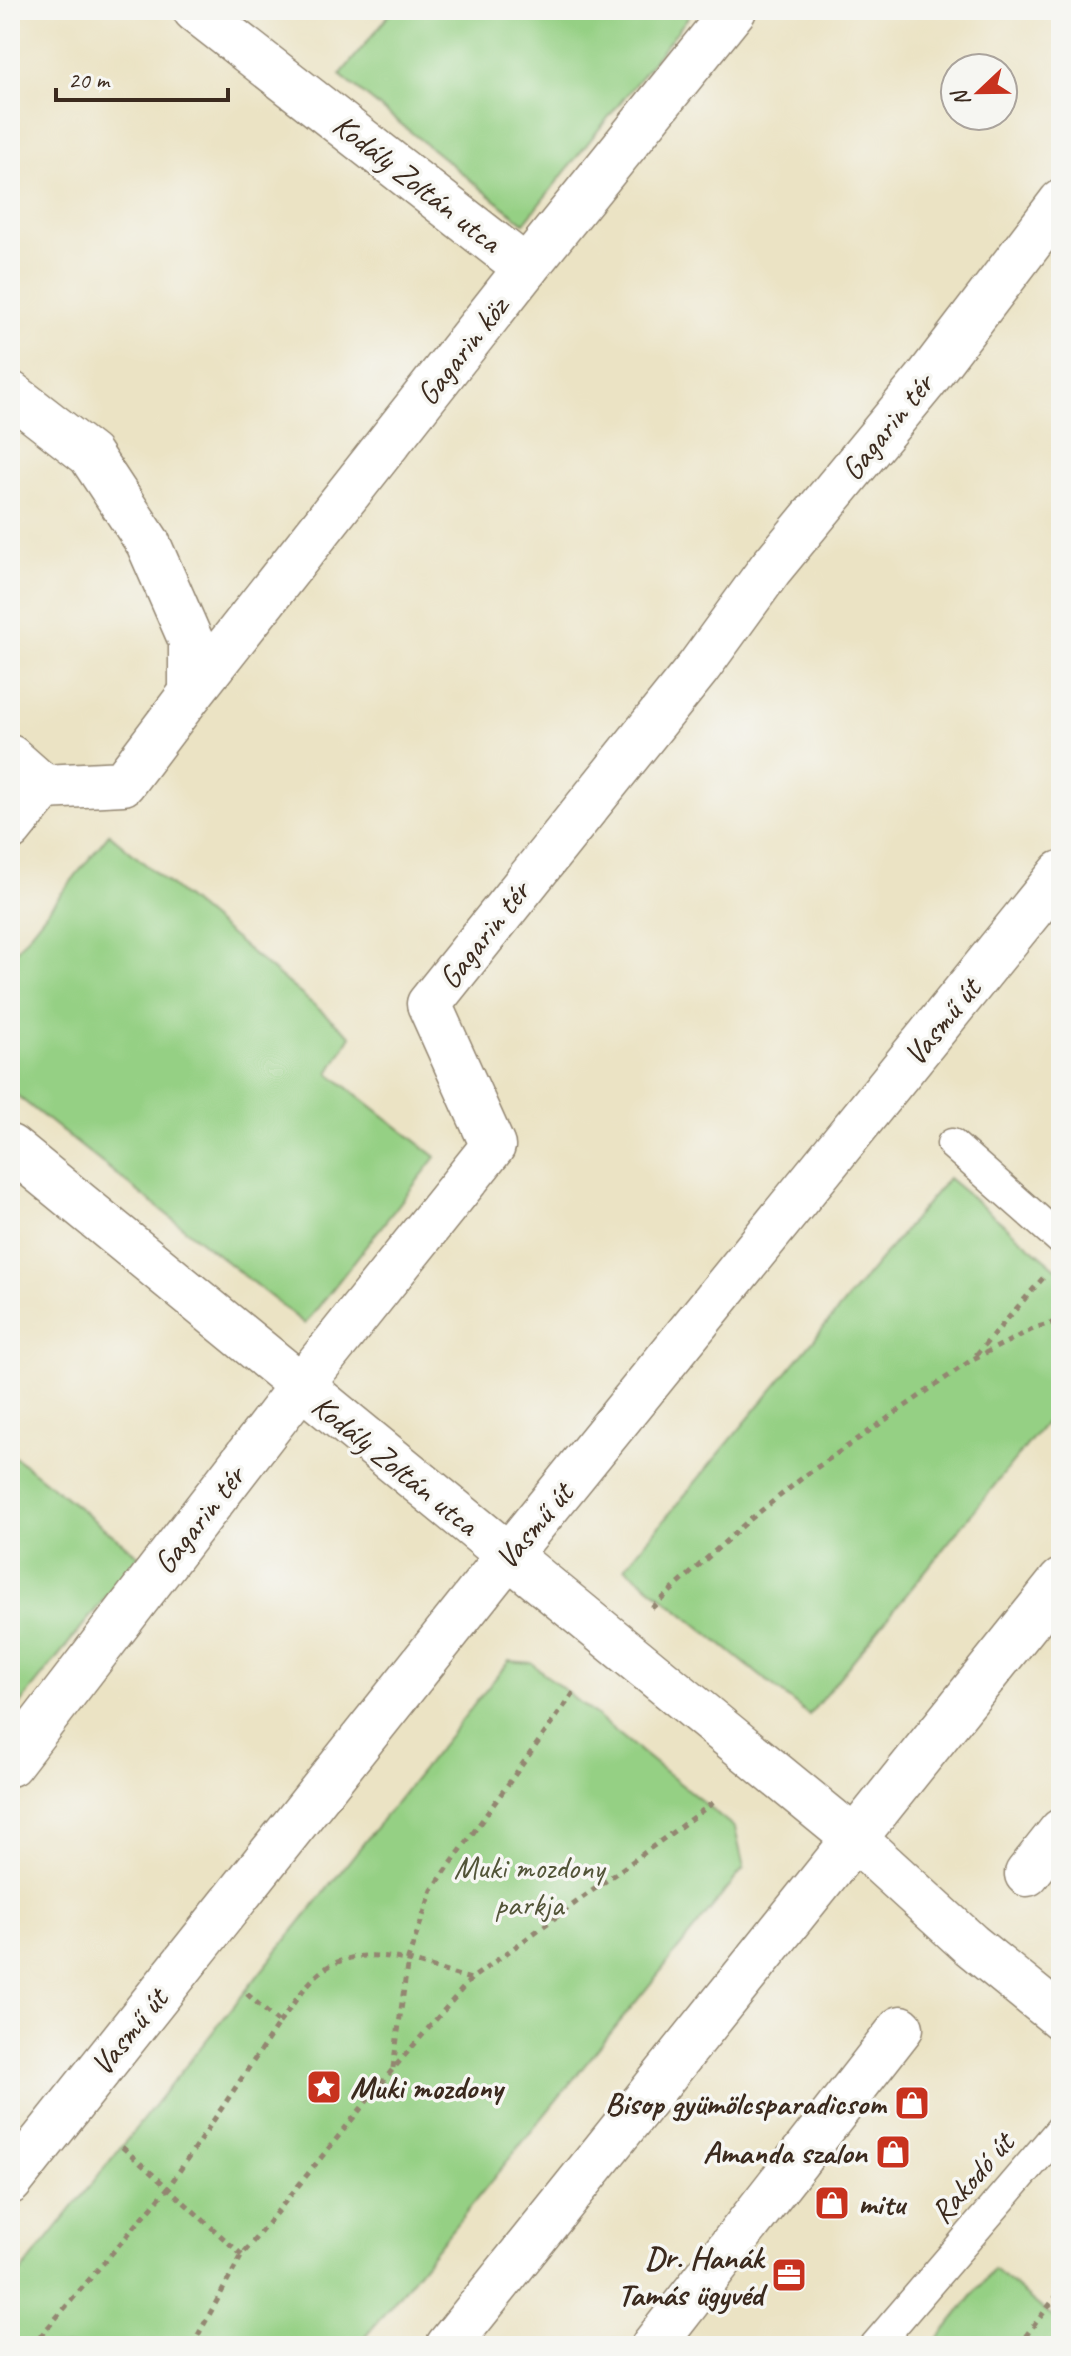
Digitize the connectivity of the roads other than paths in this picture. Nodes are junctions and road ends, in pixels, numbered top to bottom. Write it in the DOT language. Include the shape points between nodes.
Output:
graph roads {
  1 [pos="195,10"];
  2 [pos="734,10"];
  3 [pos="1061,202"];
  4 [pos="526,268"];
  5 [pos="10,393"];
  6 [pos="191,693"];
  7 [pos="10,757"];
  8 [pos="44,787"];
  9 [pos="10,829"];
  10 [pos="1061,873"];
  11 [pos="952,1144"];
  12 [pos="10,1147"];
  13 [pos="1056,1254"];
  14 [pos="300,1387"];
  15 [pos="507,1557"];
  16 [pos="1061,1581"];
  17 [pos="10,1764"];
  18 [pos="1061,1831"];
  19 [pos="856,1840"];
  20 [pos="1027,1874"];
  21 [pos="1061,2018"];
  22 [pos="901,2028"];
  23 [pos="1061,2129"];
  24 [pos="10,2182"];
  25 [pos="448,2346"];
  26 [pos="653,2346"];
  27 [pos="875,2346"];
  1 -- 4 [label="street, Kodály Zoltán utca"];
  2 -- 4 [label="street, Gagarin köz"];
  3 -- 14 [label="street, Gagarin tér" via="429,1004 493,1146"];
  4 -- 6 [label="street, Gagarin köz"];
  5 -- 6 [label="street" via="90,455 148,543 191,641"];
  6 -- 8 [label="street" via="123,783"];
  7 -- 8 [label="street"];
  8 -- 9 [label="street"];
  10 -- 15 [label="street, Vasmű út"];
  11 -- 13 [label="lane"];
  12 -- 14 [label="street, Kodály Zoltán utca"];
  14 -- 15 [label="street, Kodály Zoltán utca"];
  14 -- 17 [label="street, Gagarin tér"];
  15 -- 19 [label="street, Kodály Zoltán utca"];
  15 -- 24 [label="street, Vasmű út"];
  16 -- 19 [label="street"];
  18 -- 20 [label="street"];
  19 -- 21 [label="street, Kodály Zoltán utca"];
  19 -- 25 [label="street"];
  22 -- 26 [label="street"];
  23 -- 27 [label="lane, Rakodó út"];
}
